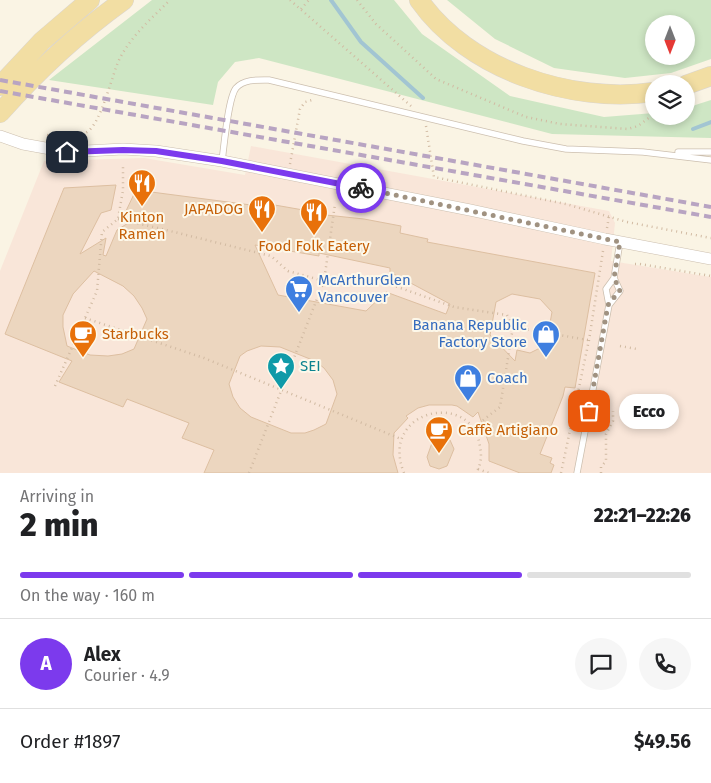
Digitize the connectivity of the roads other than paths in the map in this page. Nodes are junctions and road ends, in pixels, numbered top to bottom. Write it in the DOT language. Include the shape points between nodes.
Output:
graph roads {
  1 [pos="90,0"];
  2 [pos="124,0"];
  3 [pos="419,0"];
  4 [pos="711,76"];
  5 [pos="695,82"];
  6 [pos="0,86"];
  7 [pos="645,93"];
  8 [pos="5,107"];
  9 [pos="0,136"];
  10 [pos="643,152"];
  11 [pos="711,152"];
  12 [pos="711,160"];
  13 [pos="222,161"];
  14 [pos="620,242"];
  15 [pos="711,259"];
  16 [pos="614,278"];
  17 [pos="608,305"];
  18 [pos="578,473"];
  1 -- 6 [label="main road" via="42,41"];
  2 -- 8 [label="main road" via="55,56"];
  3 -- 7 [label="main road" via="465,45 525,77 584,93"];
  4 -- 5 [label="main road"];
  9 -- 13 [label="street" via="67,152 156,151"];
  10 -- 11 [label="lane"];
  10 -- 12 [label="lane"];
  10 -- 13 [label="lane" via="566,149 523,141 262,80 248,81 236,88"];
  13 -- 14 [label="street"];
  14 -- 15 [label="street"];
  14 -- 16 [label="lane"];
  16 -- 17 [label="lane" via="606,289"];
  16 -- 17 [label="lane" via="620,290"];
  17 -- 18 [label="lane"];
}
